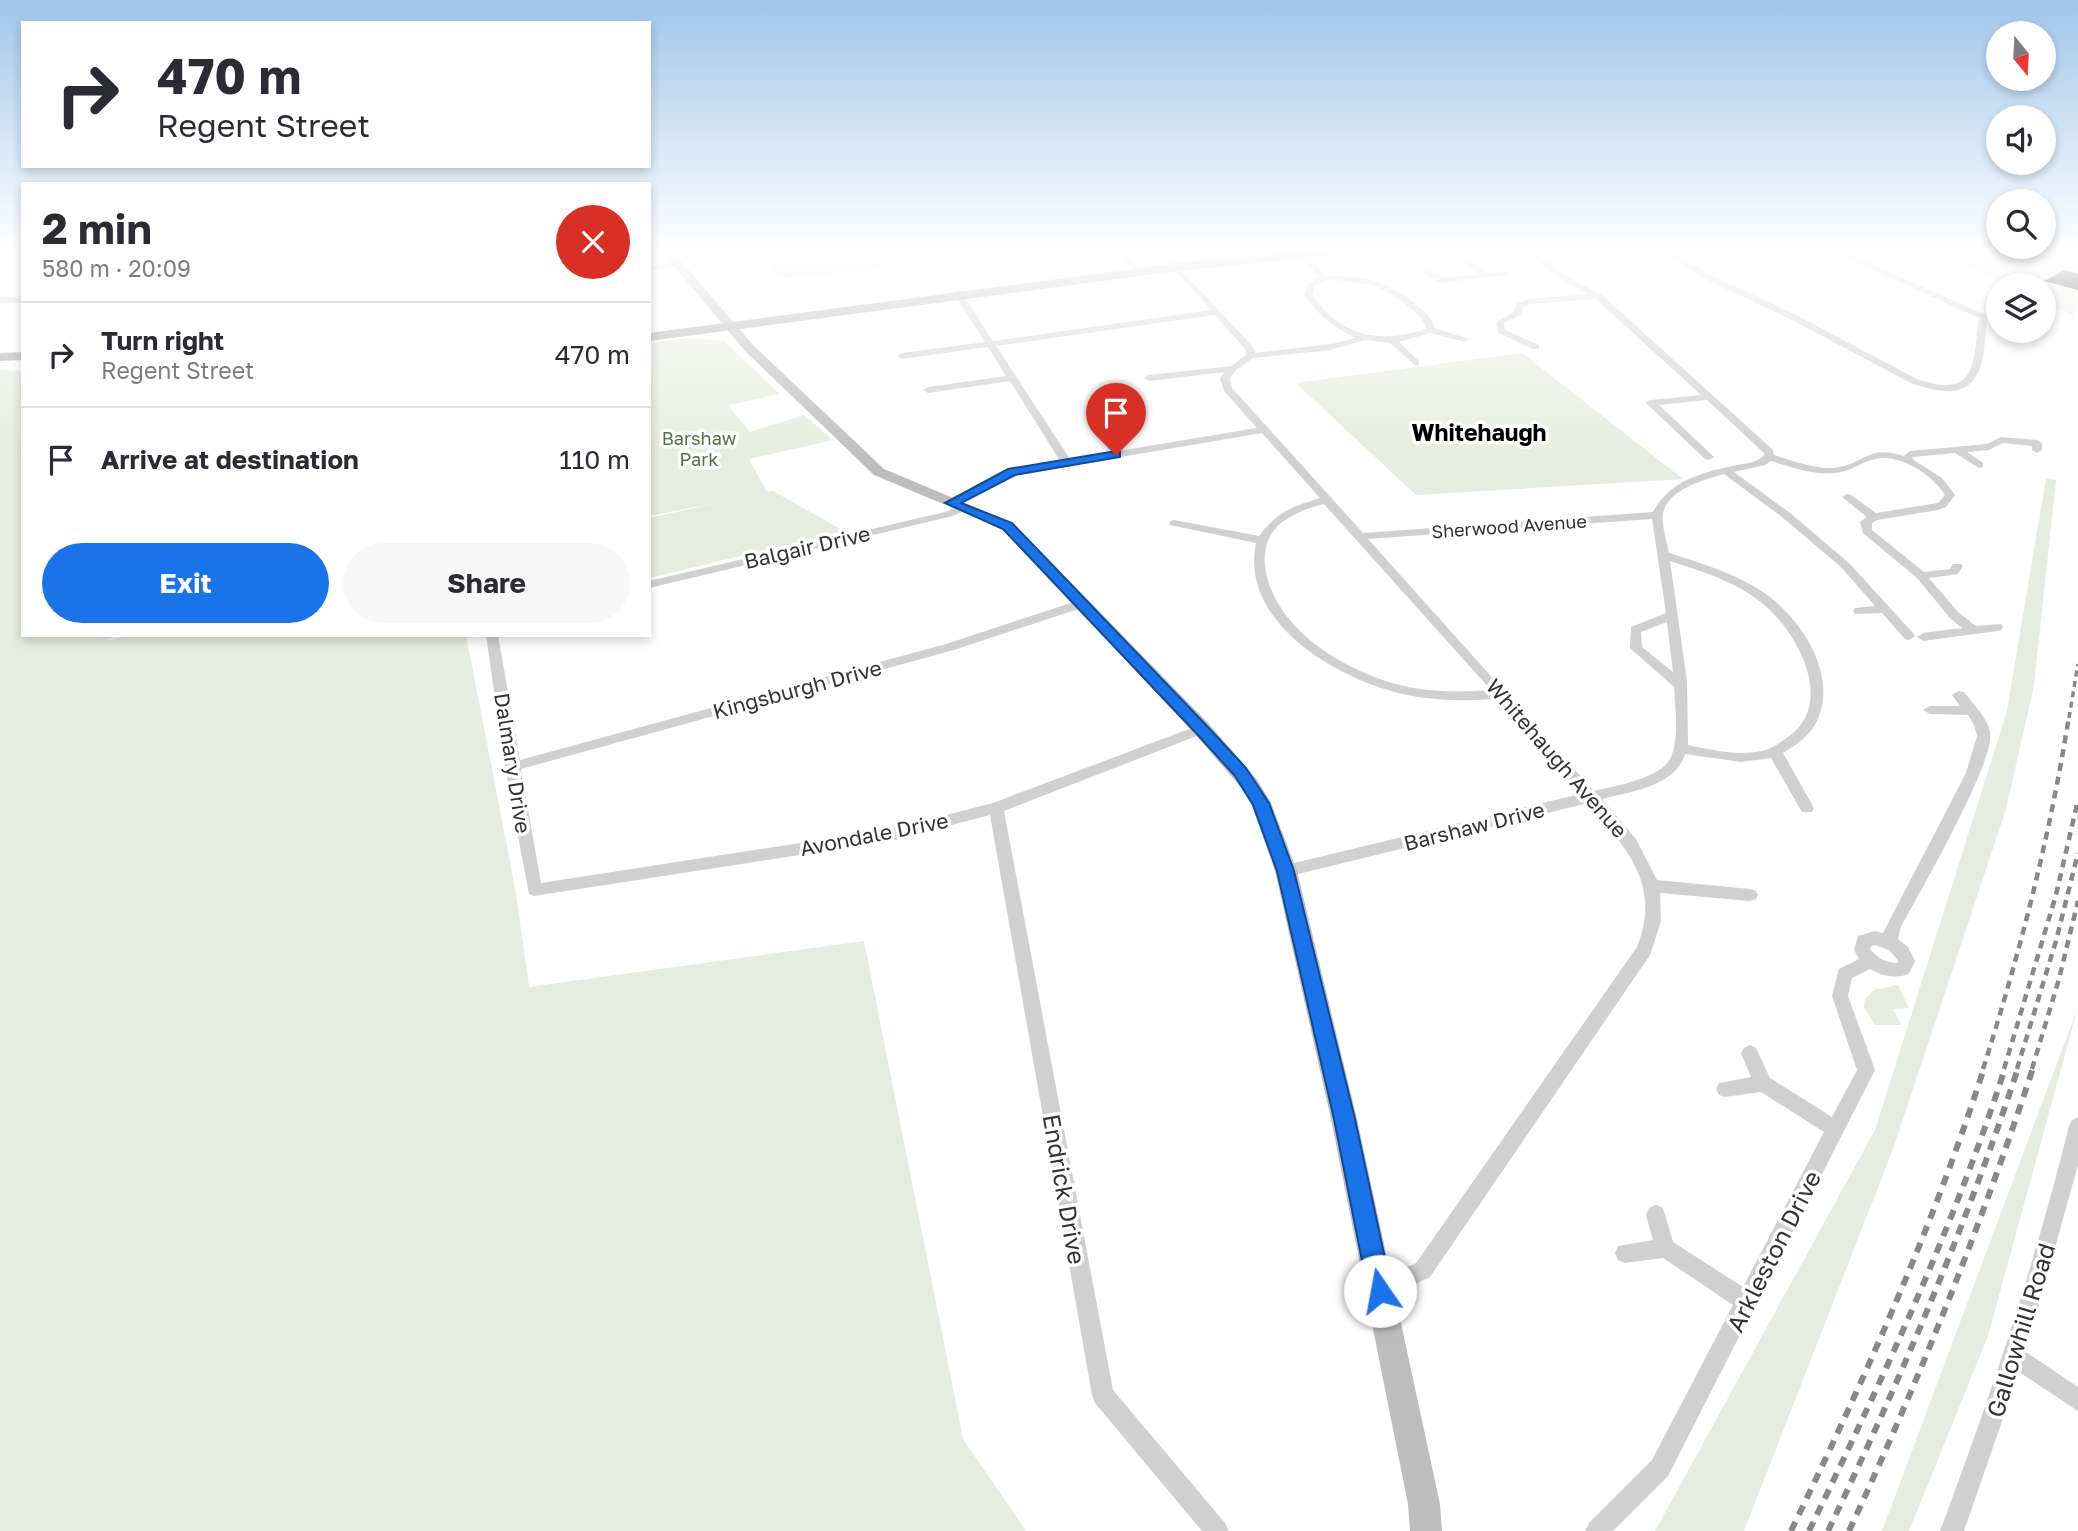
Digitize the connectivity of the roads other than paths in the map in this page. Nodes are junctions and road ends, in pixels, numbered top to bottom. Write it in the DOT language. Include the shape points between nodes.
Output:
graph roads {
  1 [pos="723,319"];
  2 [pos="762,319"];
  3 [pos="974,319"];
  4 [pos="1160,319"];
  5 [pos="1224,319"];
  6 [pos="1331,319"];
  7 [pos="1427,319"];
  8 [pos="1505,319"];
  9 [pos="1621,319"];
  10 [pos="1794,319"];
  11 [pos="1983,319"];
  12 [pos="727,324"];
  13 [pos="1430,330"];
  14 [pos="651,331"];
  15 [pos="651,337"];
  16 [pos="1364,338"];
  17 [pos="1465,339"];
  18 [pos="1392,340"];
  19 [pos="989,344"];
  20 [pos="1536,347"];
  21 [pos="21,356"];
  22 [pos="902,356"];
  23 [pos="1251,356"];
  24 [pos="0,357"];
  25 [pos="0,362"];
  26 [pos="21,362"];
  27 [pos="1416,363"];
  28 [pos="1233,368"];
  29 [pos="1012,378"];
  30 [pos="1149,378"];
  31 [pos="928,390"];
  32 [pos="1711,397"];
  33 [pos="1265,430"];
  34 [pos="1957,450"];
  35 [pos="2037,450"];
  36 [pos="1709,457"];
  37 [pos="1769,457"];
  38 [pos="1906,460"];
  39 [pos="1067,463"];
  40 [pos="1979,465"];
  41 [pos="1727,472"];
  42 [pos="1847,497"];
  43 [pos="1325,500"];
  44 [pos="958,505"];
  45 [pos="1657,515"];
  46 [pos="1874,517"];
  47 [pos="1174,523"];
  48 [pos="1361,536"];
  49 [pos="1260,540"];
  50 [pos="1663,555"];
  51 [pos="1957,566"];
  52 [pos="1921,576"];
  53 [pos="651,585"];
  54 [pos="1080,604"];
  55 [pos="1885,609"];
  56 [pos="1859,611"];
  57 [pos="1673,615"];
  58 [pos="1997,627"];
  59 [pos="1973,630"];
  60 [pos="1909,636"];
  61 [pos="492,637"];
  62 [pos="1923,637"];
  63 [pos="1680,685"];
  64 [pos="1502,694"];
  65 [pos="1959,695"];
  66 [pos="1930,710"];
  67 [pos="1971,711"];
  68 [pos="1202,729"];
  69 [pos="1682,748"];
  70 [pos="1774,752"];
  71 [pos="512,766"];
  72 [pos="1592,797"];
  73 [pos="996,808"];
  74 [pos="1807,808"];
  75 [pos="1286,871"];
  76 [pos="1653,886"];
  77 [pos="534,890"];
  78 [pos="1750,895"];
  79 [pos="1889,942"];
  80 [pos="1870,961"];
  81 [pos="1750,1053"];
  82 [pos="1763,1084"];
  83 [pos="1725,1088"];
  84 [pos="2078,1126"];
  85 [pos="1835,1129"];
  86 [pos="1656,1215"];
  87 [pos="1665,1248"];
  88 [pos="1625,1253"];
  89 [pos="1380,1291"];
  90 [pos="1747,1302"];
  91 [pos="2015,1357"];
  92 [pos="2078,1400"];
  93 [pos="1429,1522"];
  94 [pos="1217,1531"];
  95 [pos="1597,1531"];
  96 [pos="1952,1531"];
  1 -- 12 [label="street"];
  2 -- 12 [label="main road"];
  3 -- 19 [label="street"];
  4 -- 19 [label="street"];
  5 -- 23 [label="street"];
  6 -- 16 [label="street"];
  7 -- 13 [label="street"];
  8 -- 20 [label="street" via="1500,322 1501,331"];
  9 -- 32 [label="street"];
  10 -- 11 [label="street" via="1928,386 1955,389 1974,374"];
  12 -- 14 [label="main road"];
  12 -- 15 [label="main road"];
  12 -- 44 [label="street" via="879,472"];
  13 -- 17 [label="street"];
  13 -- 18 [label="street"];
  16 -- 18 [label="street"];
  16 -- 23 [label="street" via="1331,347"];
  18 -- 27 [label="street"];
  19 -- 22 [label="street"];
  19 -- 29 [label="street"];
  21 -- 24 [label="main road"];
  23 -- 28 [label="street"];
  25 -- 26 [label="main road"];
  28 -- 30 [label="street"];
  28 -- 33 [label="street, Whitehaugh Avenue" via="1225,378 1227,389"];
  29 -- 31 [label="street"];
  29 -- 39 [label="street"];
  32 -- 36 [label="street" via="1651,403"];
  32 -- 37 [label="street" via="1766,446"];
  33 -- 39 [label="street, Balgair Drive"];
  33 -- 43 [label="street, Whitehaugh Avenue"];
  34 -- 35 [label="street" via="2011,439 2037,443"];
  34 -- 38 [label="street" via="1910,454"];
  34 -- 40 [label="street"];
  37 -- 38 [label="street" via="1832,470 1854,467 1876,455"];
  37 -- 41 [label="street"];
  38 -- 46 [label="street" via="1950,495 1934,508"];
  39 -- 44 [label="street, Balgair Drive" via="1012,472"];
  41 -- 45 [label="street" via="1684,484 1660,504"];
  41 -- 55 [label="street" via="1838,558"];
  42 -- 46 [label="street"];
  43 -- 48 [label="street, Whitehaugh Avenue"];
  43 -- 49 [label="street" via="1282,515"];
  44 -- 53 [label="street, Balgair Drive" via="949,514"];
  44 -- 54 [label="street" via="1008,526"];
  45 -- 48 [label="street, Sherwood Avenue"];
  45 -- 50 [label="street"];
  46 -- 52 [label="street" via="1866,522 1867,531"];
  47 -- 49 [label="street"];
  48 -- 64 [label="street, Whitehaugh Avenue"];
  49 -- 64 [label="street" via="1258,573 1269,600 1306,643 1352,671 1405,690 1468,698"];
  50 -- 57 [label="street"];
  50 -- 70 [label="street" via="1754,592 1785,618 1804,645 1818,683 1815,711 1803,734"];
  51 -- 52 [label="street" via="1954,572"];
  52 -- 59 [label="street"];
  54 -- 68 [label="street"];
  54 -- 71 [label="street, Kingsburgh Drive" via="950,648"];
  55 -- 56 [label="street"];
  55 -- 60 [label="street"];
  57 -- 63 [label="street"];
  57 -- 63 [label="street" via="1635,630 1636,648"];
  58 -- 59 [label="street"];
  59 -- 62 [label="street"];
  61 -- 71 [label="street, Dalmary Drive"];
  63 -- 69 [label="street"];
  64 -- 72 [label="street, Whitehaugh Avenue"];
  65 -- 67 [label="street"];
  66 -- 67 [label="street"];
  67 -- 79 [label="street" via="1982,726 1981,754"];
  68 -- 73 [label="street, Avondale Drive"];
  68 -- 75 [label="street" via="1256,795"];
  69 -- 70 [label="street" via="1724,757"];
  69 -- 72 [label="street, Barshaw Drive" via="1675,762 1659,775"];
  70 -- 74 [label="street"];
  71 -- 77 [label="street, Dalmary Drive"];
  72 -- 75 [label="street, Barshaw Drive"];
  72 -- 76 [label="street, Whitehaugh Avenue" via="1631,843"];
  73 -- 77 [label="street, Avondale Drive" via="891,835"];
  73 -- 94 [label="street, Endrick Drive" via="1102,1395"];
  75 -- 89 [label="street"];
  76 -- 78 [label="street"];
  76 -- 89 [label="street, Whitehaugh Avenue" via="1654,928 1644,950 1423,1270"];
  79 -- 80 [label="street" via="1864,941 1862,950"];
  79 -- 80 [label="street" via="1905,956 1903,969 1884,969"];
  80 -- 85 [label="street, Arkleston Drive" via="1845,974 1840,996 1866,1070"];
  81 -- 82 [label="street"];
  82 -- 83 [label="street"];
  82 -- 85 [label="street"];
  84 -- 91 [label="street, Gallowhill Road"];
  85 -- 90 [label="street, Arkleston Drive"];
  86 -- 87 [label="street"];
  87 -- 88 [label="street"];
  87 -- 90 [label="street"];
  89 -- 93 [label="street"];
  90 -- 95 [label="street, Arkleston Drive" via="1660,1468"];
  91 -- 92 [label="street"];
  91 -- 96 [label="street, Gallowhill Road"];
}
